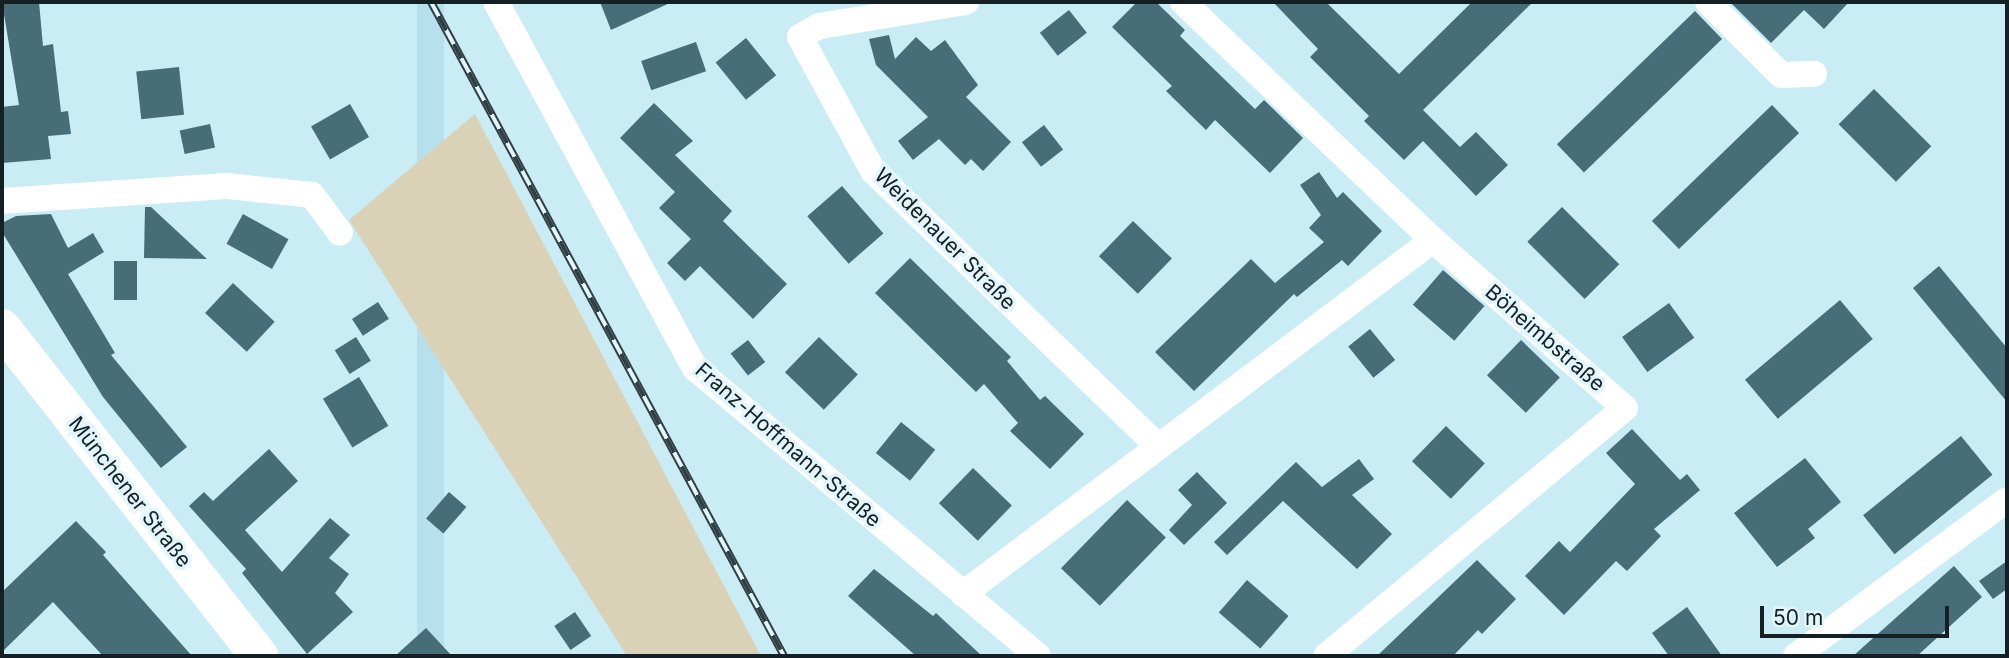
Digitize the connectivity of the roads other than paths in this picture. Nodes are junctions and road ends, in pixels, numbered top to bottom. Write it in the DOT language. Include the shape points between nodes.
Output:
graph roads {
  1 [pos="496,2"];
  2 [pos="966,2"];
  3 [pos="1183,2"];
  4 [pos="1709,2"];
  5 [pos="1814,74"];
  6 [pos="2,201"];
  7 [pos="340,233"];
  8 [pos="1433,240"];
  9 [pos="2,328"];
  10 [pos="1157,445"];
  11 [pos="2007,500"];
  12 [pos="963,594"];
  13 [pos="259,656"];
  14 [pos="1038,656"];
  15 [pos="1326,656"];
  16 [pos="1796,656"];
  1 -- 12 [label="street, Franz-Hoffmann-Straße" via="695,368"];
  2 -- 10 [label="street, Weidenauer Straße" via="820,26 800,37 873,171"];
  3 -- 8 [label="street, Böheimbstraße"];
  4 -- 5 [label="street" via="1781,75"];
  6 -- 7 [label="street" via="227,186 312,195"];
  8 -- 10 [label="street"];
  8 -- 15 [label="street, Böheimbstraße" via="1625,408"];
  9 -- 13 [label="main road, Münchener Straße"];
  10 -- 12 [label="street"];
  11 -- 16 [label="street"];
  12 -- 14 [label="street, Franz-Hoffmann-Straße"];
}
